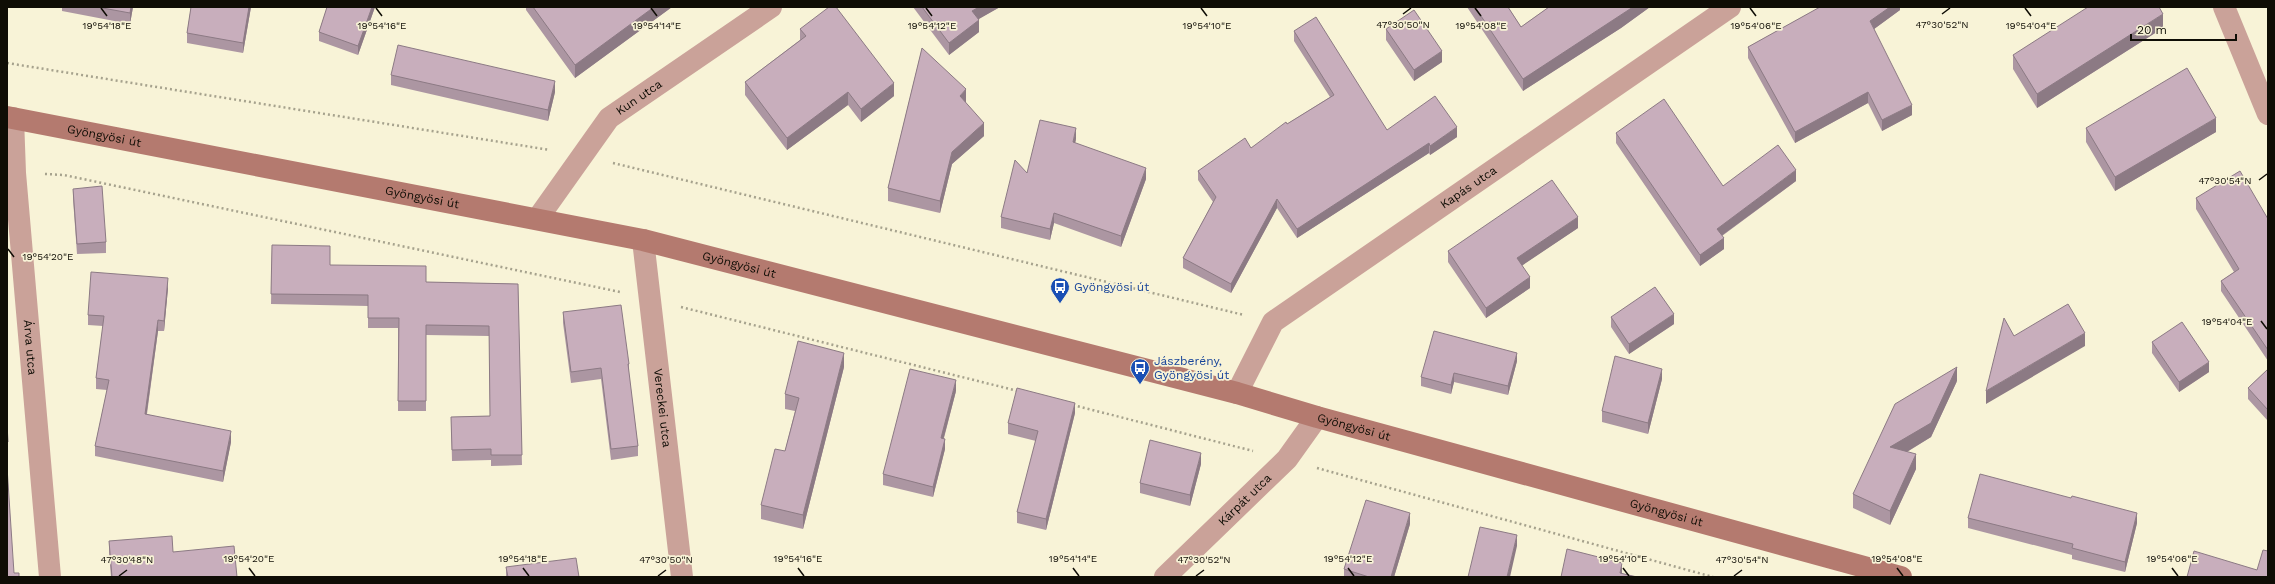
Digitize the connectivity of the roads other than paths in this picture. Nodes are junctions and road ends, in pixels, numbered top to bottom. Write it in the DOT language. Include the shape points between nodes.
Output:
graph roads {
  1 [pos="771,7"];
  2 [pos="1730,7"];
  3 [pos="2224,7"];
  4 [pos="2268,114"];
  5 [pos="10,118"];
  6 [pos="538,218"];
  7 [pos="643,240"];
  8 [pos="1237,393"];
  9 [pos="1317,417"];
  10 [pos="50,577"];
  11 [pos="682,577"];
  12 [pos="1165,577"];
  13 [pos="1901,577"];
  1 -- 6 [label="street, Kun utca" via="609,118"];
  2 -- 8 [label="street, Kapás utca" via="1272,322"];
  3 -- 4 [label="street"];
  5 -- 6 [label="street, Gyöngyösi út"];
  5 -- 10 [label="street, Árva utca"];
  6 -- 7 [label="street, Gyöngyösi út"];
  7 -- 8 [label="street, Gyöngyösi út"];
  7 -- 11 [label="street, Vereckei utca"];
  8 -- 9 [label="street, Gyöngyösi út"];
  9 -- 12 [label="street, Kárpát utca" via="1287,459"];
  9 -- 13 [label="street, Gyöngyösi út"];
}
